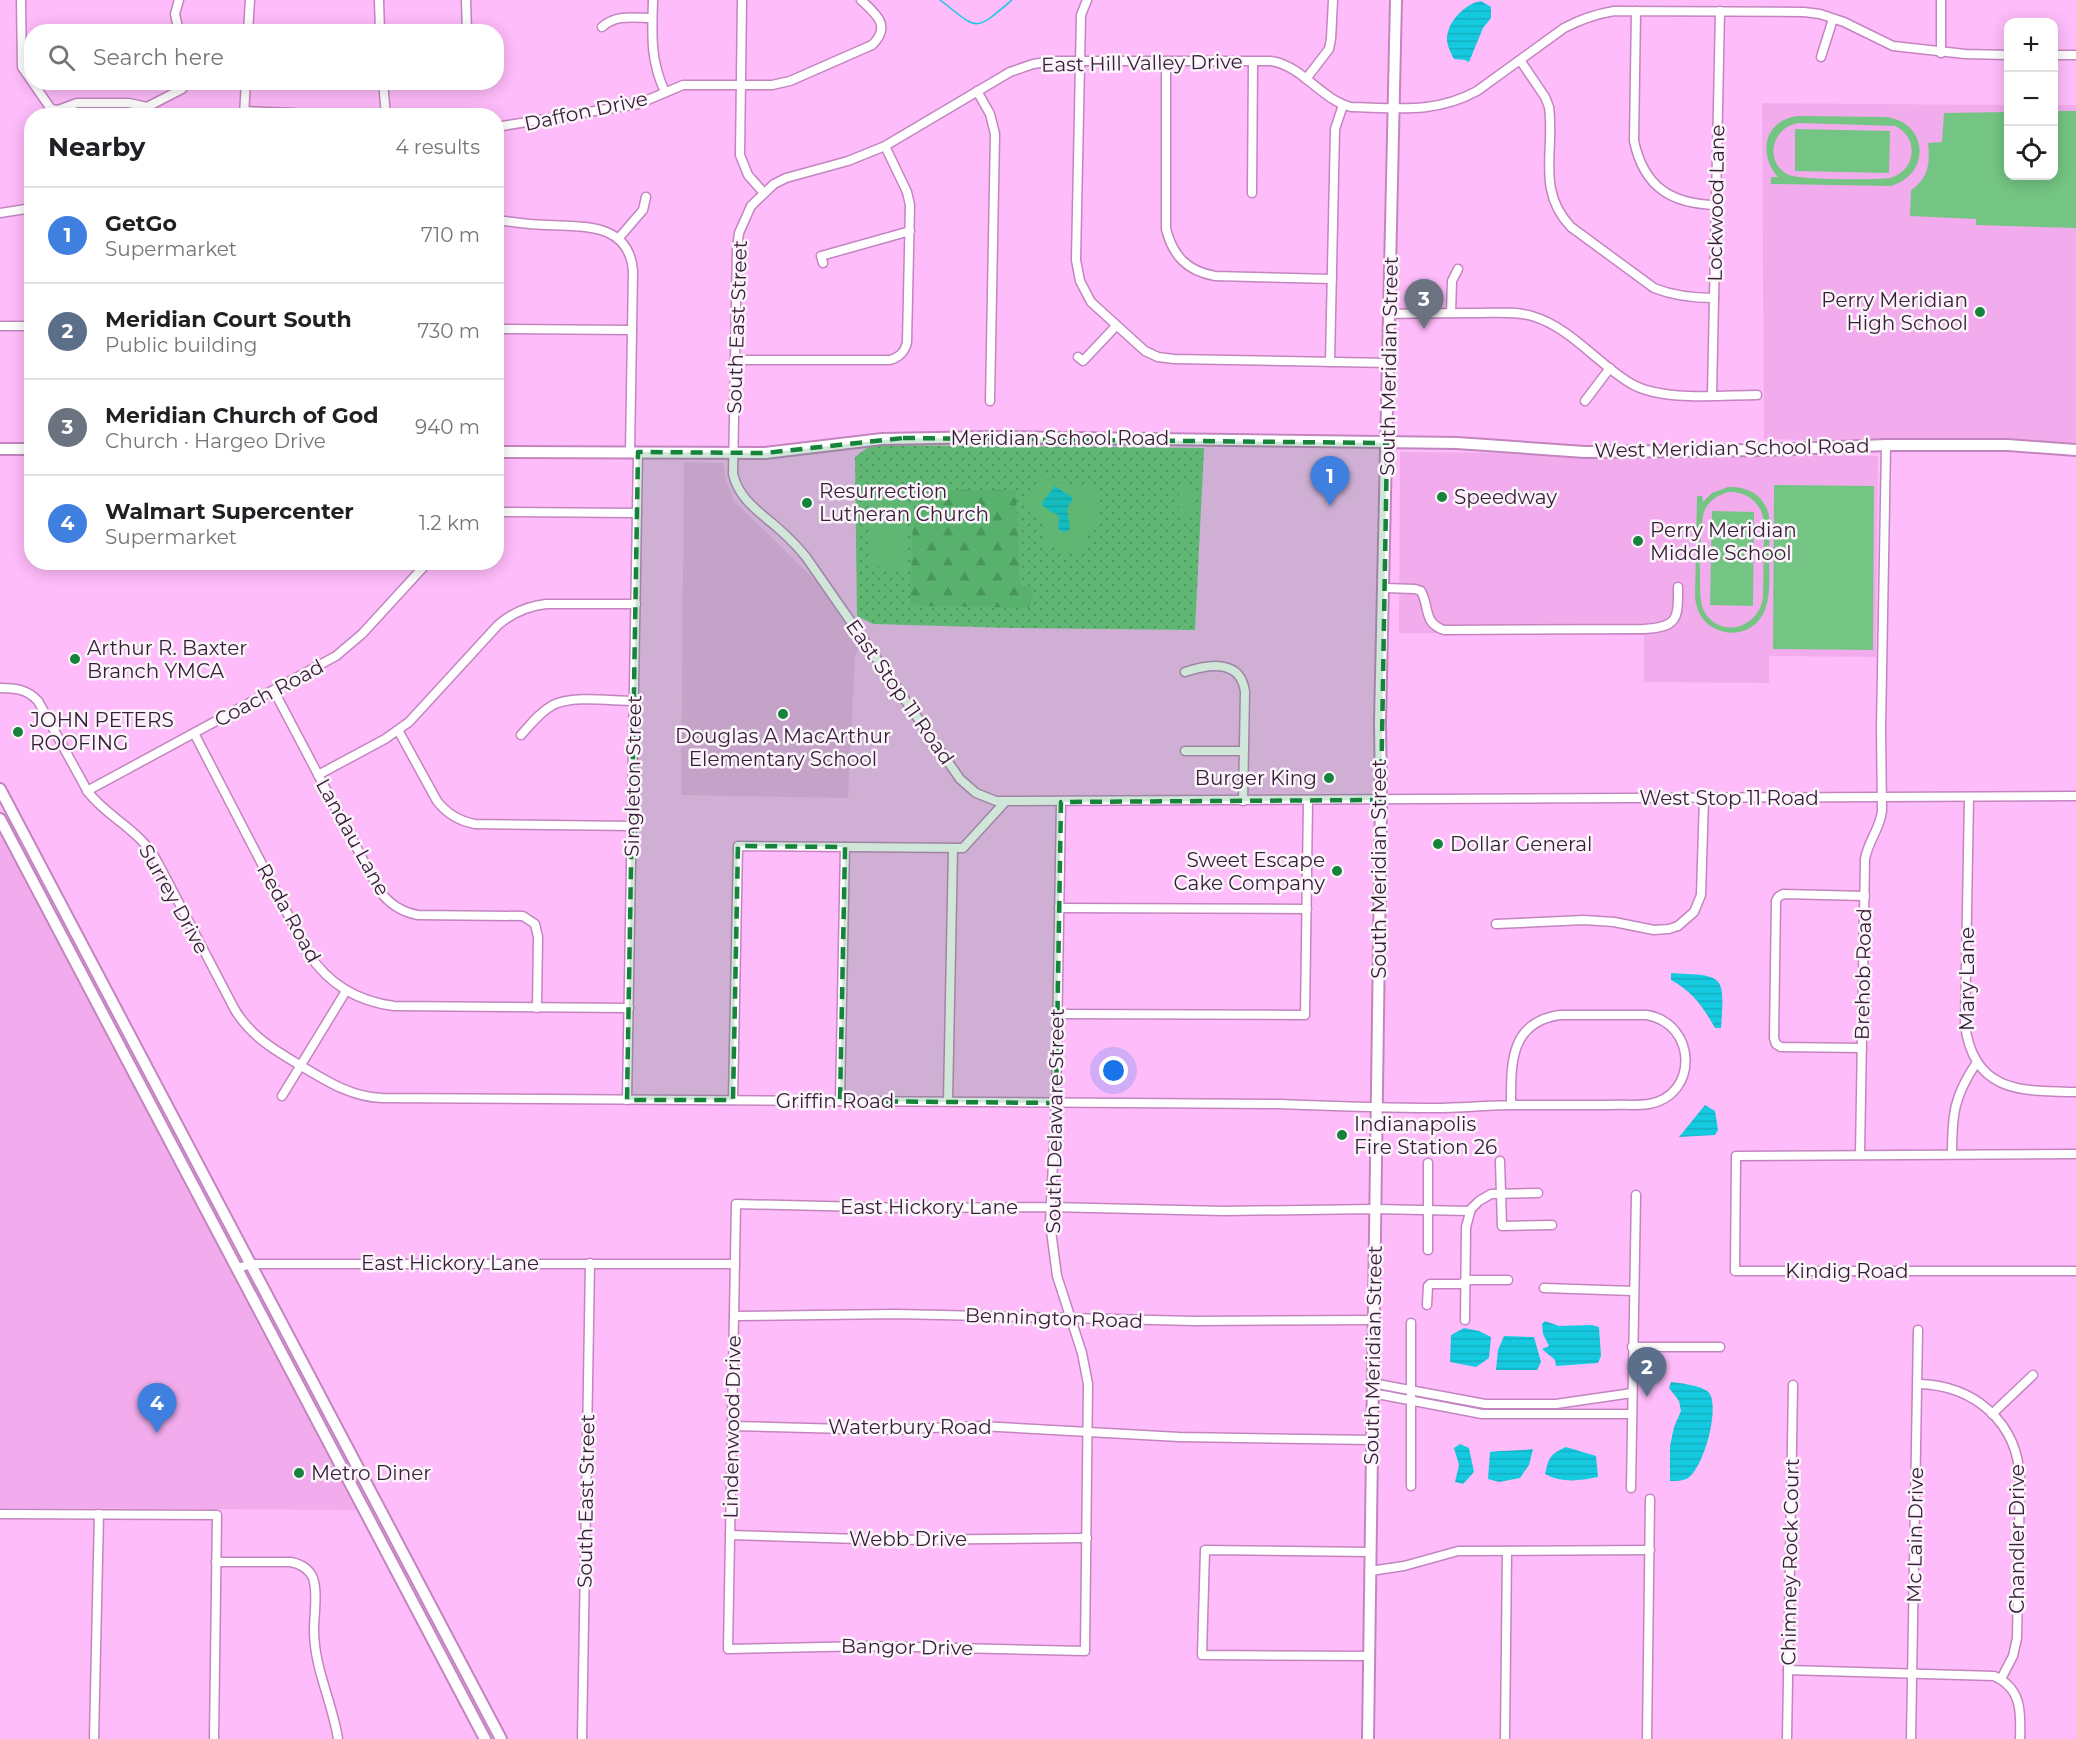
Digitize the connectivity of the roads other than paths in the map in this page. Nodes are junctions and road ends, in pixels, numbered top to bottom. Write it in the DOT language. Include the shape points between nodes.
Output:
graph roads {
  1 [pos="21,0"];
  2 [pos="179,0"];
  3 [pos="250,0"];
  4 [pos="379,0"];
  5 [pos="466,0"];
  6 [pos="653,0"];
  7 [pos="742,0"];
  8 [pos="861,0"];
  9 [pos="1087,0"];
  10 [pos="1333,0"];
  11 [pos="1396,0"];
  12 [pos="1941,0"];
  13 [pos="1636,11"];
  14 [pos="1720,11"];
  15 [pos="652,18"];
  16 [pos="1833,19"];
  17 [pos="177,24"];
  18 [pos="248,24"];
  19 [pos="380,24"];
  20 [pos="466,24"];
  21 [pos="602,27"];
  22 [pos="1941,53"];
  23 [pos="2004,54"];
  24 [pos="2058,55"];
  25 [pos="2076,55"];
  26 [pos="1821,57"];
  27 [pos="1520,60"];
  28 [pos="1080,61"];
  29 [pos="1166,61"];
  30 [pos="1253,62"];
  31 [pos="24,72"];
  32 [pos="1306,79"];
  33 [pos="740,84"];
  34 [pos="37,90"];
  35 [pos="180,90"];
  36 [pos="245,90"];
  37 [pos="383,90"];
  38 [pos="977,91"];
  39 [pos="665,92"];
  40 [pos="1343,105"];
  41 [pos="51,108"];
  42 [pos="61,108"];
  43 [pos="244,108"];
  44 [pos="385,108"];
  45 [pos="1394,108"];
  46 [pos="504,127"];
  47 [pos="885,146"];
  48 [pos="764,193"];
  49 [pos="1252,193"];
  50 [pos="646,197"];
  51 [pos="1716,205"];
  52 [pos="24,209"];
  53 [pos="0,213"];
  54 [pos="504,221"];
  55 [pos="910,231"];
  56 [pos="618,239"];
  57 [pos="824,263"];
  58 [pos="1458,268"];
  59 [pos="1332,279"];
  60 [pos="1714,298"];
  61 [pos="1451,313"];
  62 [pos="1390,314"];
  63 [pos="0,326"];
  64 [pos="24,326"];
  65 [pos="1116,326"];
  66 [pos="504,329"];
  67 [pos="632,330"];
  68 [pos="1078,357"];
  69 [pos="735,360"];
  70 [pos="1330,362"];
  71 [pos="1389,363"];
  72 [pos="1610,368"];
  73 [pos="1712,395"];
  74 [pos="1757,395"];
  75 [pos="990,401"];
  76 [pos="1585,401"];
  77 [pos="1387,443"];
  78 [pos="1886,445"];
  79 [pos="0,449"];
  80 [pos="24,449"];
  81 [pos="2076,450"];
  82 [pos="504,452"];
  83 [pos="634,452"];
  84 [pos="733,453"];
  85 [pos="504,512"];
  86 [pos="637,513"];
  87 [pos="421,570"];
  88 [pos="1678,587"];
  89 [pos="1385,588"];
  90 [pos="636,604"];
  91 [pos="1185,672"];
  92 [pos="0,688"];
  93 [pos="274,691"];
  94 [pos="634,701"];
  95 [pos="398,730"];
  96 [pos="194,733"];
  97 [pos="521,735"];
  98 [pos="1185,751"];
  99 [pos="1243,751"];
  100 [pos="318,774"];
  101 [pos="0,789"];
  102 [pos="87,790"];
  103 [pos="2076,796"];
  104 [pos="1882,797"];
  105 [pos="1969,797"];
  106 [pos="1704,798"];
  107 [pos="1243,801"];
  108 [pos="1308,801"];
  109 [pos="1382,801"];
  110 [pos="1005,802"];
  111 [pos="1061,802"];
  112 [pos="0,819"];
  113 [pos="632,826"];
  114 [pos="845,848"];
  115 [pos="953,848"];
  116 [pos="1865,896"];
  117 [pos="1059,908"];
  118 [pos="1307,909"];
  119 [pos="1496,924"];
  120 [pos="346,991"];
  121 [pos="537,1008"];
  122 [pos="629,1008"];
  123 [pos="1058,1014"];
  124 [pos="1862,1048"];
  125 [pos="1977,1062"];
  126 [pos="300,1065"];
  127 [pos="2076,1092"];
  128 [pos="282,1096"];
  129 [pos="627,1100"];
  130 [pos="733,1101"];
  131 [pos="840,1101"];
  132 [pos="948,1101"];
  133 [pos="1056,1103"];
  134 [pos="1511,1105"];
  135 [pos="1376,1108"];
  136 [pos="1860,1154"];
  137 [pos="1952,1154"];
  138 [pos="2076,1154"];
  139 [pos="1500,1161"];
  140 [pos="1428,1163"];
  141 [pos="1501,1193"];
  142 [pos="1538,1193"];
  143 [pos="1636,1195"];
  144 [pos="736,1204"];
  145 [pos="1049,1207"];
  146 [pos="1375,1209"];
  147 [pos="1428,1210"];
  148 [pos="1470,1211"];
  149 [pos="1552,1225"];
  150 [pos="1428,1250"];
  151 [pos="590,1263"];
  152 [pos="252,1264"];
  153 [pos="735,1264"];
  154 [pos="237,1268"];
  155 [pos="2076,1271"];
  156 [pos="1508,1280"];
  157 [pos="1466,1281"];
  158 [pos="1544,1288"];
  159 [pos="1633,1291"];
  160 [pos="1427,1305"];
  161 [pos="734,1316"];
  162 [pos="1070,1318"];
  163 [pos="1373,1320"];
  164 [pos="1465,1320"];
  165 [pos="1411,1323"];
  166 [pos="1918,1330"];
  167 [pos="1632,1347"];
  168 [pos="1720,1347"];
  169 [pos="2033,1375"];
  170 [pos="1918,1384"];
  171 [pos="1793,1385"];
  172 [pos="1372,1388"];
  173 [pos="1411,1390"];
  174 [pos="1632,1393"];
  175 [pos="1411,1400"];
  176 [pos="1631,1414"];
  177 [pos="1992,1414"];
  178 [pos="732,1426"];
  179 [pos="1088,1433"];
  180 [pos="1372,1440"];
  181 [pos="1411,1486"];
  182 [pos="1631,1488"];
  183 [pos="1650,1499"];
  184 [pos="0,1514"];
  185 [pos="99,1514"];
  186 [pos="730,1535"];
  187 [pos="1087,1538"];
  188 [pos="1650,1550"];
  189 [pos="1507,1551"];
  190 [pos="1370,1552"];
  191 [pos="216,1562"];
  192 [pos="1370,1571"];
  193 [pos="728,1649"];
  194 [pos="1086,1651"];
  195 [pos="1369,1656"];
  196 [pos="1788,1670"];
  197 [pos="1912,1673"];
  198 [pos="2001,1679"];
  199 [pos="94,1739"];
  200 [pos="214,1739"];
  201 [pos="338,1739"];
  202 [pos="485,1739"];
  203 [pos="501,1739"];
  204 [pos="582,1739"];
  205 [pos="1368,1739"];
  206 [pos="1505,1739"];
  207 [pos="1647,1739"];
  208 [pos="1787,1739"];
  209 [pos="1911,1739"];
  210 [pos="2020,1739"];
  1 -- 31 [label="street"];
  2 -- 17 [label="street"];
  3 -- 18 [label="street"];
  4 -- 19 [label="street"];
  5 -- 20 [label="street"];
  6 -- 15 [label="street"];
  7 -- 33 [label="street"];
  8 -- 33 [label="street, Daffon Drive" via="880,20 882,28 872,45 790,81"];
  9 -- 28 [label="street" via="1081,15"];
  10 -- 32 [label="street" via="1329,49"];
  11 -- 45 [label="main road, South Meridian Street"];
  12 -- 22 [label="street"];
  13 -- 14 [label="street, East Hill Valley Drive"];
  13 -- 27 [label="street, East Hill Valley Drive" via="1599,13 1578,20"];
  13 -- 51 [label="street" via="1634,141 1640,162 1653,182 1676,199"];
  14 -- 16 [label="street, East Hill Valley Drive" via="1804,12"];
  14 -- 51 [label="street, Lockwood Lane"];
  15 -- 21 [label="street" via="622,18"];
  15 -- 39 [label="street" via="653,56"];
  16 -- 22 [label="street, East Hill Valley Drive" via="1893,46"];
  16 -- 26 [label="street"];
  22 -- 23 [label="street, East Hill Valley Drive"];
  24 -- 25 [label="street"];
  27 -- 45 [label="street, East Hill Valley Drive" via="1462,99 1439,106"];
  27 -- 60 [label="street" via="1550,107 1550,187 1560,215 1654,288 1681,296"];
  28 -- 29 [label="street, East Hill Valley Drive"];
  28 -- 38 [label="street, East Hill Valley Drive" via="1033,64"];
  28 -- 65 [label="street" via="1076,260 1082,286 1091,302"];
  29 -- 30 [label="street, East Hill Valley Drive"];
  29 -- 59 [label="street" via="1166,229 1176,254 1199,272 1215,276"];
  30 -- 32 [label="street, East Hill Valley Drive" via="1281,63"];
  30 -- 49 [label="street"];
  32 -- 40 [label="street, East Hill Valley Drive"];
  33 -- 39 [label="street, Daffon Drive" via="694,83"];
  33 -- 48 [label="street" via="740,155 748,175"];
  34 -- 41 [label="street"];
  35 -- 42 [label="street" via="147,107 77,103"];
  36 -- 43 [label="street"];
  37 -- 44 [label="street"];
  38 -- 47 [label="street, East Hill Valley Drive"];
  38 -- 75 [label="street" via="990,114 995,134"];
  39 -- 46 [label="street, Daffon Drive" via="638,104"];
  40 -- 45 [label="street, East Hill Valley Drive"];
  40 -- 59 [label="street" via="1335,129"];
  45 -- 62 [label="main road, South Meridian Street"];
  47 -- 48 [label="street, East Hill Valley Drive" via="786,178"];
  47 -- 55 [label="street" via="907,192"];
  48 -- 69 [label="street, South East Street" via="751,206 739,233"];
  50 -- 56 [label="street" via="643,210"];
  51 -- 60 [label="street, Lockwood Lane"];
  52 -- 53 [label="street"];
  54 -- 56 [label="street" via="593,228"];
  55 -- 57 [label="street" via="821,256"];
  55 -- 69 [label="street" via="907,342 902,354 890,360"];
  56 -- 67 [label="street, Singleton Street" via="633,265"];
  58 -- 61 [label="street" via="1452,281"];
  59 -- 70 [label="street"];
  60 -- 73 [label="street, Lockwood Lane"];
  61 -- 62 [label="street"];
  61 -- 72 [label="street" via="1509,313 1546,321"];
  62 -- 71 [label="main road, South Meridian Street"];
  63 -- 64 [label="street"];
  65 -- 68 [label="street" via="1083,361"];
  65 -- 70 [label="street" via="1136,345 1158,357"];
  66 -- 67 [label="street"];
  67 -- 83 [label="street, Singleton Street"];
  69 -- 84 [label="street, South East Street"];
  70 -- 71 [label="street"];
  71 -- 77 [label="main road, South Meridian Street"];
  72 -- 73 [label="street" via="1646,391"];
  72 -- 76 [label="street"];
  73 -- 74 [label="street"];
  77 -- 78 [label="main road, West Meridian School Road" via="1461,443 1595,452"];
  77 -- 84 [label="main road, Meridian School Road" via="903,438 791,451"];
  77 -- 89 [label="main road, South Meridian Street"];
  78 -- 81 [label="main road, West Meridian School Road"];
  78 -- 104 [label="street, Brehob Road"];
  79 -- 80 [label="main road"];
  82 -- 83 [label="main road"];
  83 -- 84 [label="main road"];
  83 -- 86 [label="street, Singleton Street"];
  84 -- 110 [label="street, East Stop 11 Road" via="734,477 742,495 806,557 958,777 976,793"];
  85 -- 86 [label="street"];
  86 -- 90 [label="street, Singleton Street"];
  87 -- 93 [label="street, Coach Road" via="354,641 327,662"];
  88 -- 89 [label="street" via="1678,613 1675,620 1661,628 1444,630 1430,622 1421,591"];
  89 -- 109 [label="main road, South Meridian Street" via="1380,722"];
  90 -- 94 [label="street, Singleton Street"];
  90 -- 95 [label="street" via="546,604 515,612"];
  91 -- 99 [label="street" via="1226,667 1238,674 1245,692"];
  92 -- 102 [label="street, Surrey Drive" via="25,691 40,703"];
  93 -- 96 [label="street, Coach Road"];
  93 -- 100 [label="street, Landau Lane"];
  94 -- 97 [label="street" via="564,701 542,713"];
  94 -- 113 [label="street, Singleton Street"];
  95 -- 100 [label="street"];
  95 -- 113 [label="street" via="437,801 457,819 475,824"];
  96 -- 102 [label="street, Coach Road"];
  96 -- 120 [label="street, Reda Road" via="308,953"];
  98 -- 99 [label="street"];
  99 -- 107 [label="street"];
  100 -- 121 [label="street, Landau Lane" via="379,890 393,906 418,915 523,916 535,924"];
  101 -- 152 [label="main road"];
  102 -- 126 [label="street, Surrey Drive" via="151,851 243,1022 263,1042"];
  103 -- 105 [label="street, West Stop 11 Road"];
  104 -- 105 [label="street, West Stop 11 Road"];
  104 -- 106 [label="street, West Stop 11 Road"];
  104 -- 116 [label="street, Brehob Road" via="1881,820 1866,851"];
  105 -- 125 [label="street, Mary Lane" via="1965,1026"];
  106 -- 109 [label="street, West Stop 11 Road"];
  106 -- 119 [label="street" via="1701,895 1694,912 1678,926 1654,930 1584,920"];
  107 -- 108 [label="street, East Stop 11 Road"];
  107 -- 111 [label="street, East Stop 11 Road"];
  108 -- 109 [label="street, East Stop 11 Road"];
  108 -- 118 [label="street"];
  109 -- 135 [label="main road, South Meridian Street"];
  110 -- 111 [label="street, East Stop 11 Road"];
  110 -- 115 [label="street" via="963,848"];
  111 -- 117 [label="street, South Delaware Street"];
  112 -- 154 [label="main road"];
  113 -- 122 [label="street, Singleton Street"];
  114 -- 115 [label="street"];
  114 -- 130 [label="street" via="738,846"];
  114 -- 131 [label="street"];
  115 -- 132 [label="street"];
  116 -- 124 [label="street, Brehob Road"];
  116 -- 124 [label="street" via="1782,894 1776,900 1776,1044"];
  117 -- 118 [label="street"];
  117 -- 123 [label="street, South Delaware Street"];
  118 -- 123 [label="street" via="1305,1016"];
  120 -- 121 [label="street, Reda Road" via="370,1002 394,1006"];
  120 -- 126 [label="street"];
  121 -- 122 [label="street, Reda Road"];
  122 -- 129 [label="street, Singleton Street"];
  123 -- 133 [label="street, South Delaware Street"];
  124 -- 136 [label="street, Brehob Road"];
  125 -- 127 [label="street" via="2010,1088"];
  125 -- 137 [label="street" via="1957,1099"];
  126 -- 128 [label="street"];
  126 -- 129 [label="street, Griffin Road" via="341,1089 377,1098"];
  129 -- 130 [label="street, Griffin Road"];
  130 -- 131 [label="street, Griffin Road"];
  131 -- 132 [label="street, Griffin Road"];
  132 -- 133 [label="street, Griffin Road"];
  133 -- 135 [label="street, Griffin Road"];
  133 -- 145 [label="street, South Delaware Street"];
  134 -- 134 [label="street, Griffin Road" via="1512,1061 1517,1043 1533,1025 1555,1016 1647,1015 1662,1019 1679,1035 1686,1053 1684,1071 1672,1091 1651,1103"];
  134 -- 135 [label="street, Griffin Road"];
  135 -- 146 [label="main road, South Meridian Street"];
  136 -- 137 [label="street"];
  136 -- 155 [label="street, Kindig Road" via="1736,1155 1735,1271"];
  137 -- 138 [label="street"];
  139 -- 141 [label="street"];
  140 -- 147 [label="street"];
  141 -- 142 [label="street"];
  141 -- 148 [label="street" via="1483,1197"];
  141 -- 149 [label="street" via="1502,1226"];
  143 -- 159 [label="street"];
  144 -- 145 [label="street, East Hickory Lane"];
  144 -- 153 [label="street, Lindenwood Drive"];
  145 -- 146 [label="street, East Hickory Lane" via="1224,1212"];
  145 -- 162 [label="street, South Delaware Street" via="1056,1268"];
  146 -- 147 [label="street, East Hickory Lane"];
  146 -- 163 [label="main road, South Meridian Street"];
  147 -- 148 [label="street, East Hickory Lane"];
  147 -- 150 [label="street"];
  148 -- 157 [label="street" via="1466,1227"];
  151 -- 152 [label="street, East Hickory Lane"];
  151 -- 153 [label="street, East Hickory Lane"];
  151 -- 204 [label="street, South East Street"];
  152 -- 154 [label="street, East Hickory Lane"];
  152 -- 203 [label="main road"];
  153 -- 161 [label="street, Lindenwood Drive"];
  154 -- 202 [label="main road"];
  156 -- 157 [label="street"];
  157 -- 160 [label="street" via="1428,1285"];
  157 -- 164 [label="street"];
  158 -- 159 [label="street"];
  159 -- 167 [label="street"];
  161 -- 162 [label="street, Bennington Road"];
  161 -- 178 [label="street, Lindenwood Drive"];
  162 -- 163 [label="street, Bennington Road"];
  162 -- 179 [label="street, South Delaware Street" via="1087,1373"];
  163 -- 172 [label="main road, South Meridian Street"];
  165 -- 173 [label="street"];
  166 -- 170 [label="street, Mc Lain Drive"];
  167 -- 168 [label="street"];
  167 -- 174 [label="street"];
  169 -- 177 [label="street"];
  170 -- 177 [label="street, Chandler Drive" via="1947,1387 1965,1394"];
  170 -- 197 [label="street, Mc Lain Drive"];
  171 -- 196 [label="street, Chimney Rock Court"];
  172 -- 173 [label="street"];
  172 -- 175 [label="street"];
  172 -- 180 [label="main road, South Meridian Street"];
  173 -- 174 [label="street" via="1485,1404 1556,1404"];
  173 -- 175 [label="street"];
  174 -- 176 [label="street"];
  175 -- 176 [label="street" via="1482,1414"];
  175 -- 181 [label="street"];
  176 -- 182 [label="street"];
  177 -- 198 [label="street, Chandler Drive" via="2012,1442 2020,1480 2017,1638"];
  178 -- 179 [label="street, Waterbury Road" via="882,1430 989,1426"];
  178 -- 186 [label="street, Lindenwood Drive"];
  179 -- 180 [label="street, Waterbury Road"];
  179 -- 187 [label="street, South Delaware Street"];
  180 -- 190 [label="main road, South Meridian Street"];
  183 -- 188 [label="street"];
  184 -- 185 [label="street"];
  185 -- 191 [label="street" via="217,1515"];
  185 -- 199 [label="street"];
  186 -- 187 [label="street, Webb Drive" via="891,1540"];
  186 -- 193 [label="street, Lindenwood Drive"];
  187 -- 194 [label="street, South Delaware Street"];
  188 -- 189 [label="street"];
  188 -- 207 [label="street"];
  189 -- 192 [label="street" via="1450,1552"];
  189 -- 206 [label="street"];
  190 -- 192 [label="main road, South Meridian Street"];
  190 -- 195 [label="street" via="1205,1550 1202,1655"];
  191 -- 200 [label="street"];
  191 -- 201 [label="street" via="291,1562 302,1565 309,1573 314,1585 317,1663"];
  192 -- 195 [label="main road, South Meridian Street"];
  193 -- 194 [label="street, Bangor Drive" via="871,1646"];
  195 -- 205 [label="main road, South Meridian Street"];
  196 -- 197 [label="street"];
  196 -- 208 [label="street, Chimney Rock Court"];
  197 -- 198 [label="street" via="1987,1674"];
  197 -- 209 [label="street, Mc Lain Drive"];
  198 -- 210 [label="street" via="2018,1699"];
}
